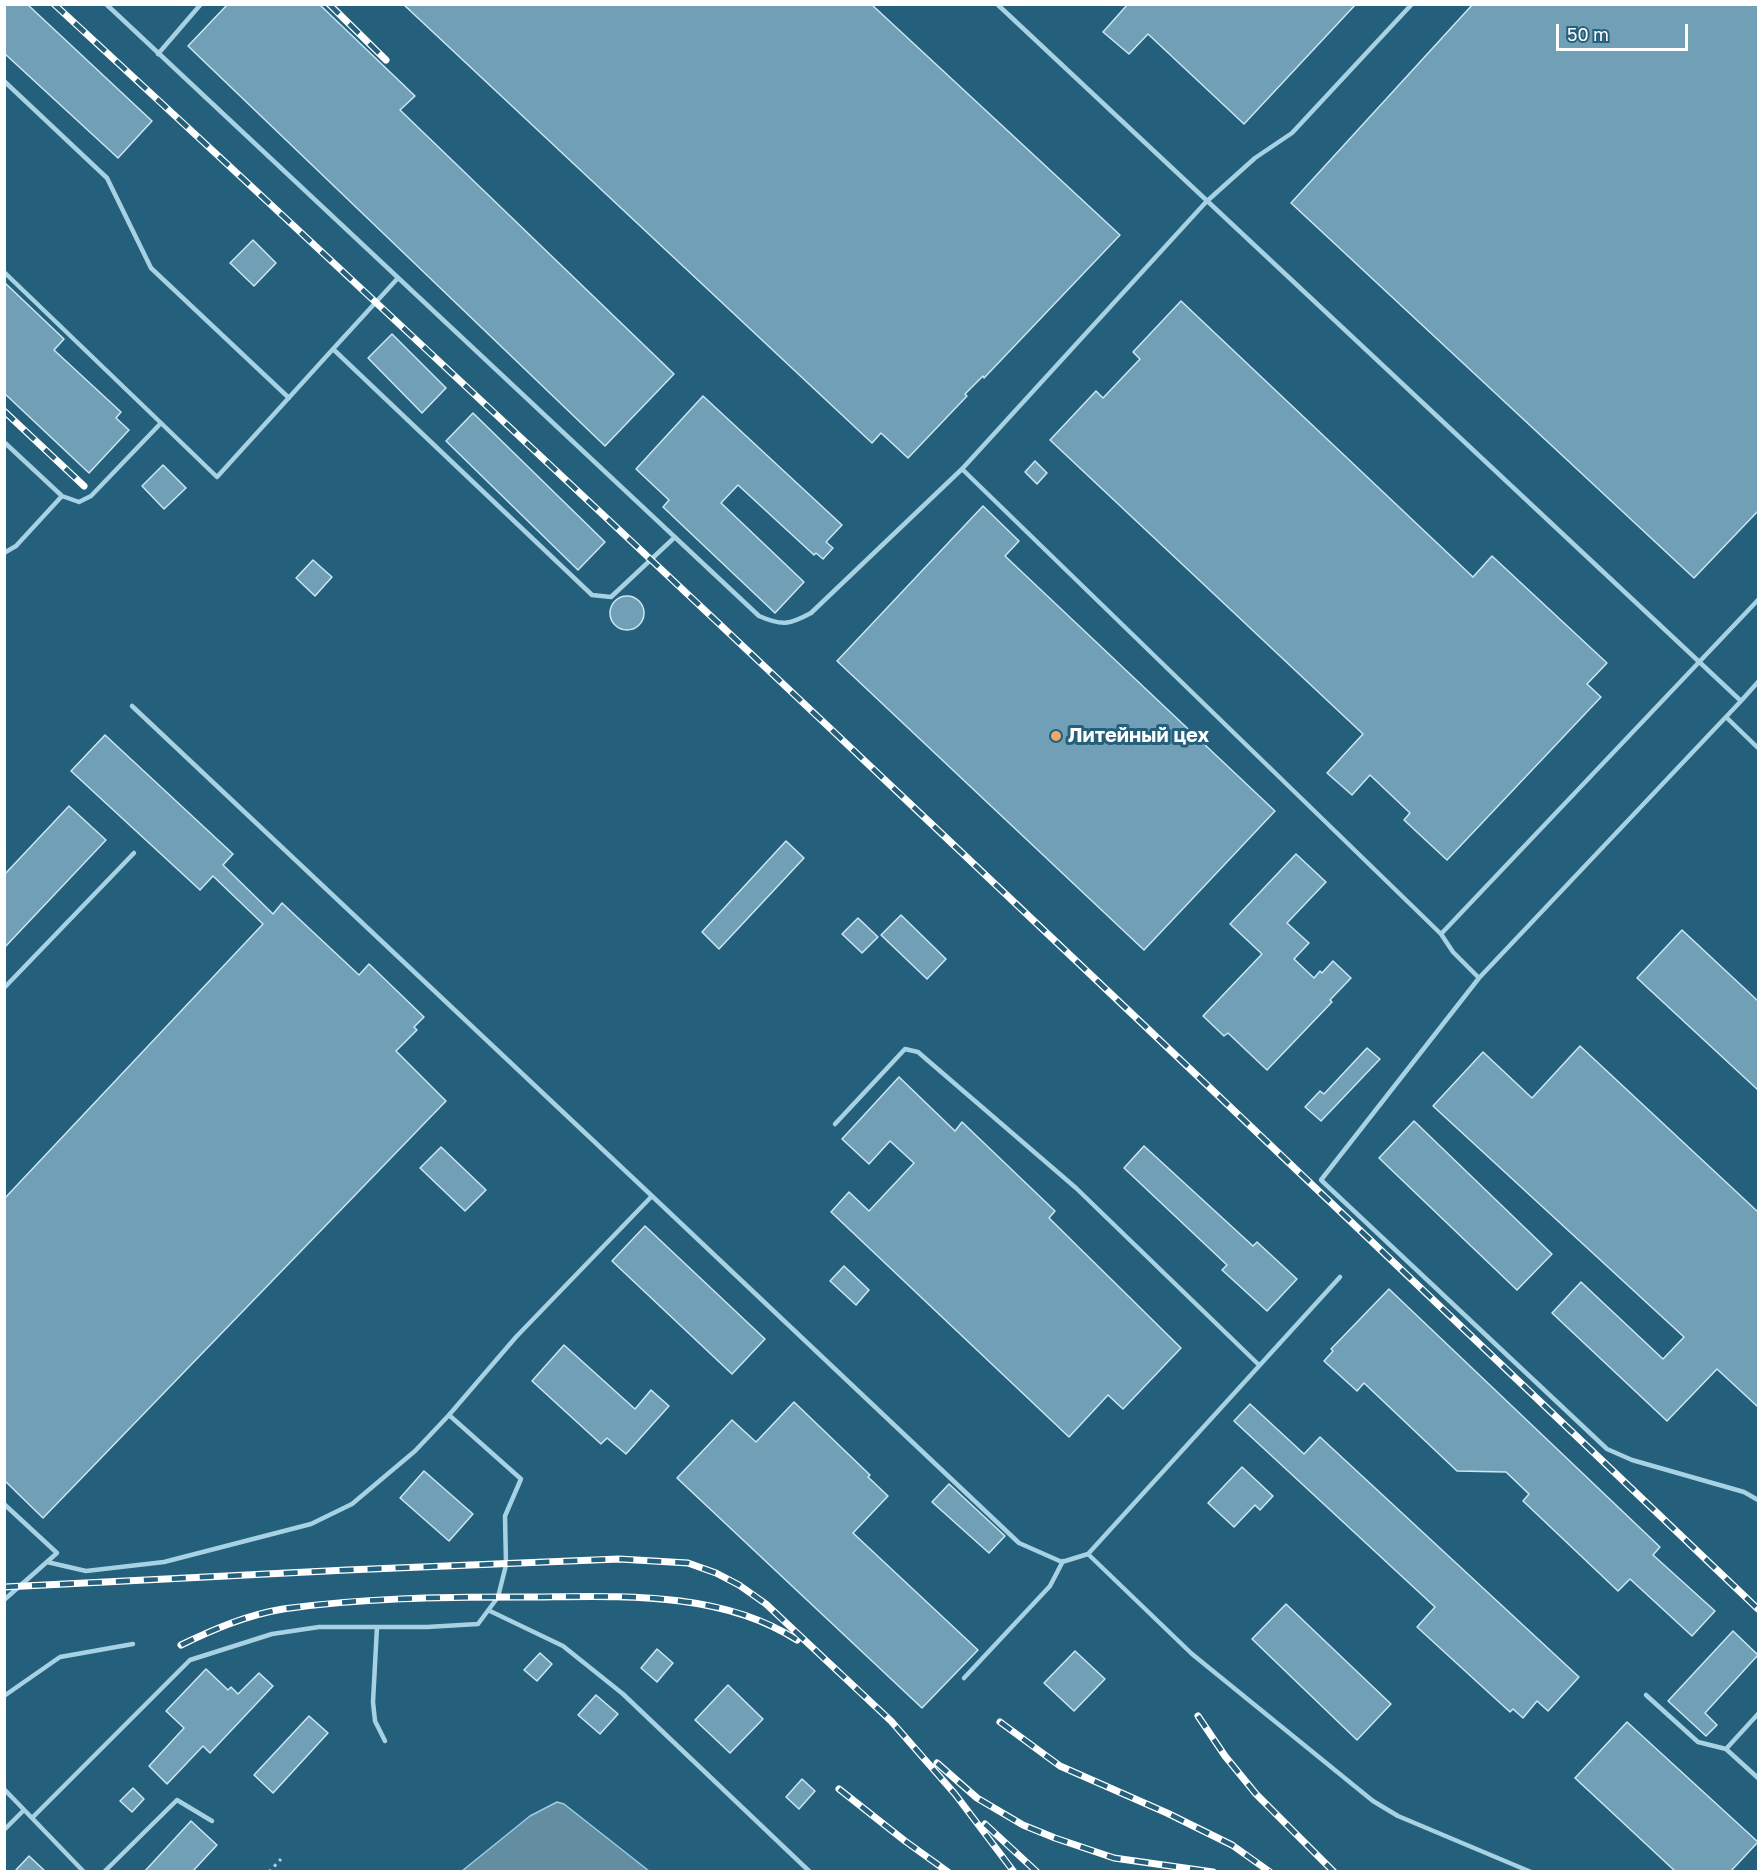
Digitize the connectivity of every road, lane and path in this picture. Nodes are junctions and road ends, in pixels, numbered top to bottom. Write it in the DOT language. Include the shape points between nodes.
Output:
graph roads {
  1 [pos="106,4"];
  2 [pos="201,4"];
  3 [pos="997,4"];
  4 [pos="1412,4"];
  5 [pos="158,54"];
  6 [pos="4,81"];
  7 [pos="1206,202"];
  8 [pos="4,272"];
  9 [pos="398,278"];
  10 [pos="333,349"];
  11 [pos="289,399"];
  12 [pos="162,423"];
  13 [pos="4,442"];
  14 [pos="962,469"];
  15 [pos="62,496"];
  16 [pos="675,537"];
  17 [pos="4,553"];
  18 [pos="1758,600"];
  19 [pos="1699,661"];
  20 [pos="1758,682"];
  21 [pos="1741,701"];
  22 [pos="132,706"];
  23 [pos="1726,717"];
  24 [pos="1758,748"];
  25 [pos="134,853"];
  26 [pos="1441,934"];
  27 [pos="1479,978"];
  28 [pos="4,988"];
  29 [pos="836,1124"];
  30 [pos="652,1196"];
  31 [pos="1340,1277"];
  32 [pos="1259,1365"];
  33 [pos="449,1415"];
  34 [pos="1758,1500"];
  35 [pos="4,1504"];
  36 [pos="1088,1554"];
  37 [pos="1063,1561"];
  38 [pos="47,1562"];
  39 [pos="4,1600"];
  40 [pos="490,1611"];
  41 [pos="377,1627"];
  42 [pos="133,1644"];
  43 [pos="964,1678"];
  44 [pos="1646,1695"];
  45 [pos="4,1696"];
  46 [pos="1758,1714"];
  47 [pos="385,1741"];
  48 [pos="1726,1749"];
  49 [pos="1758,1778"];
  50 [pos="4,1789"];
  51 [pos="24,1810"];
  52 [pos="32,1818"];
  53 [pos="212,1821"];
  54 [pos="4,1830"];
  55 [pos="281,1859"];
  56 [pos="84,1872"];
  57 [pos="104,1872"];
  58 [pos="269,1872"];
  59 [pos="810,1872"];
  60 [pos="1531,1872"];
  1 -- 5 [label="lane"];
  2 -- 5 [label="lane"];
  3 -- 7 [label="lane"];
  4 -- 7 [label="lane" via="1292,133 1255,158"];
  5 -- 9 [label="lane"];
  6 -- 11 [label="lane" via="107,178 151,268"];
  7 -- 14 [label="lane"];
  7 -- 19 [label="lane"];
  8 -- 12 [label="lane"];
  9 -- 10 [label="lane"];
  9 -- 16 [label="lane"];
  10 -- 11 [label="lane"];
  10 -- 16 [label="lane" via="592,595 611,597"];
  11 -- 12 [label="lane" via="217,477"];
  12 -- 15 [label="lane" via="91,496 79,502"];
  13 -- 15 [label="lane"];
  14 -- 16 [label="lane" via="826,599 793,622 776,623 759,616"];
  14 -- 26 [label="lane"];
  15 -- 17 [label="lane" via="16,546"];
  18 -- 19 [label="lane"];
  19 -- 21 [label="lane"];
  19 -- 26 [label="lane"];
  20 -- 21 [label="lane"];
  21 -- 23 [label="lane"];
  22 -- 30 [label="lane"];
  23 -- 24 [label="lane"];
  23 -- 27 [label="lane"];
  25 -- 28 [label="lane"];
  26 -- 27 [label="lane"];
  27 -- 34 [label="lane" via="1321,1180 1607,1449 1632,1460 1744,1492"];
  29 -- 32 [label="lane" via="905,1049 918,1052 1076,1188"];
  30 -- 33 [label="lane" via="516,1336"];
  30 -- 37 [label="lane" via="1019,1543"];
  31 -- 32 [label="lane"];
  32 -- 36 [label="lane"];
  33 -- 38 [label="lane" via="415,1451 352,1504 311,1524 165,1562 86,1571"];
  33 -- 40 [label="lane" via="521,1479 505,1516 506,1565"];
  35 -- 38 [label="lane" via="57,1553"];
  36 -- 37 [label="lane"];
  36 -- 60 [label="lane" via="1192,1654 1373,1801 1398,1816"];
  37 -- 43 [label="lane" via="1050,1586"];
  38 -- 39 [label="lane"];
  40 -- 41 [label="lane" via="478,1624"];
  40 -- 59 [label="lane" via="563,1646 614,1687"];
  41 -- 47 [label="lane" via="373,1702 375,1721"];
  41 -- 52 [label="lane" via="319,1627 272,1634 190,1660"];
  42 -- 45 [label="lane" via="60,1658"];
  44 -- 48 [label="lane" via="1698,1742"];
  46 -- 48 [label="lane"];
  48 -- 49 [label="lane"];
  50 -- 51 [label="lane"];
  51 -- 52 [label="lane"];
  51 -- 54 [label="lane"];
  52 -- 56 [label="lane"];
  53 -- 57 [label="lane" via="177,1800"];
  55 -- 58 [label="path"];
}
